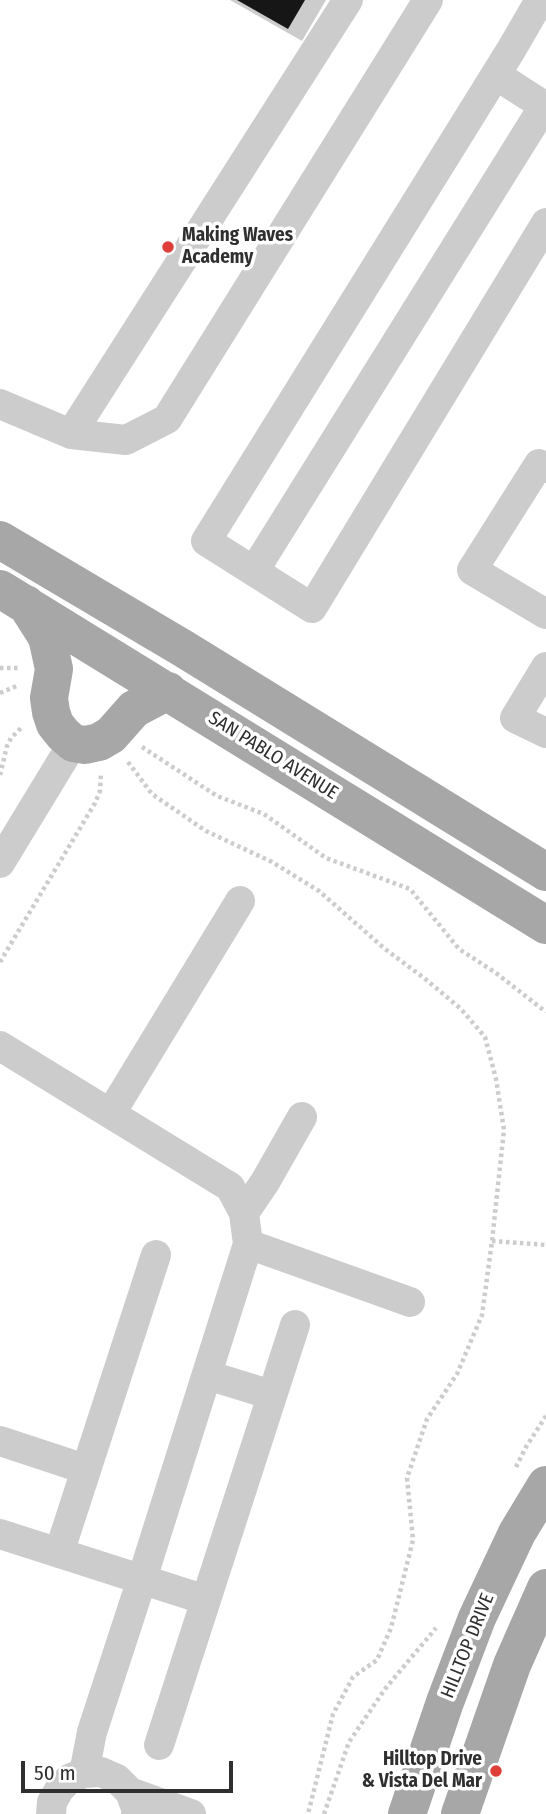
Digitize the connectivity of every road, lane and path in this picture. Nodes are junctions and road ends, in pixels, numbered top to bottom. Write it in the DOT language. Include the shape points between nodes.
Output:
graph roads {
  1 [pos="348,0"];
  2 [pos="428,0"];
  3 [pos="540,0"];
  4 [pos="496,75"];
  5 [pos="545,107"];
  6 [pos="546,223"];
  7 [pos="0,404"];
  8 [pos="71,434"];
  9 [pos="546,468"];
  10 [pos="0,540"];
  11 [pos="254,571"];
  12 [pos="13,597"];
  13 [pos="546,614"];
  14 [pos="546,667"];
  15 [pos="0,668"];
  16 [pos="28,668"];
  17 [pos="26,682"];
  18 [pos="169,691"];
  19 [pos="0,692"];
  20 [pos="546,733"];
  21 [pos="72,743"];
  22 [pos="136,743"];
  23 [pos="124,754"];
  24 [pos="95,803"];
  25 [pos="0,863"];
  26 [pos="546,872"];
  27 [pos="240,901"];
  28 [pos="546,925"];
  29 [pos="0,962"];
  30 [pos="546,1013"];
  31 [pos="0,1046"];
  32 [pos="111,1113"];
  33 [pos="302,1117"];
  34 [pos="244,1213"];
  35 [pos="492,1241"];
  36 [pos="248,1244"];
  37 [pos="546,1245"];
  38 [pos="156,1255"];
  39 [pos="410,1302"];
  40 [pos="295,1325"];
  41 [pos="207,1375"];
  42 [pos="272,1395"];
  43 [pos="546,1416"];
  44 [pos="0,1441"];
  45 [pos="85,1469"];
  46 [pos="530,1479"];
  47 [pos="0,1534"];
  48 [pos="59,1553"];
  49 [pos="142,1580"];
  50 [pos="546,1588"];
  51 [pos="206,1600"];
  52 [pos="441,1618"];
  53 [pos="159,1745"];
  54 [pos="84,1773"];
  55 [pos="133,1803"];
  56 [pos="51,1814"];
  57 [pos="191,1814"];
  58 [pos="308,1814"];
  59 [pos="324,1814"];
  60 [pos="407,1814"];
  61 [pos="460,1814"];
  1 -- 8 [label="street"];
  2 -- 8 [label="street" via="167,419 126,440"];
  3 -- 4 [label="street"];
  4 -- 5 [label="street"];
  4 -- 11 [label="street" via="206,541"];
  5 -- 11 [label="street"];
  6 -- 11 [label="street" via="312,608"];
  7 -- 8 [label="street"];
  9 -- 13 [label="street" via="539,464 472,569"];
  10 -- 26 [label="main road"];
  12 -- 18 [label="main road, SAN PABLO AVENUE"];
  12 -- 21 [label="main road" via="47,637 54,669 51,712"];
  14 -- 20 [label="street" via="515,718"];
  15 -- 16 [label="path"];
  17 -- 19 [label="path"];
  18 -- 21 [label="main road" via="134,709 111,735 85,745"];
  18 -- 28 [label="main road, SAN PABLO AVENUE"];
  21 -- 25 [label="street"];
  22 -- 30 [label="path" via="217,796 264,814 326,858 410,889 459,949"];
  23 -- 35 [label="path" via="152,794 206,831 272,862 319,891 461,1009 485,1037 504,1130"];
  24 -- 29 [label="path"];
  27 -- 32 [label="street"];
  31 -- 32 [label="street"];
  32 -- 34 [label="street" via="230,1187"];
  33 -- 34 [label="street"];
  34 -- 36 [label="street"];
  35 -- 37 [label="path"];
  35 -- 58 [label="path" via="482,1315 457,1374 427,1419 407,1478 413,1540 391,1628 377,1660 353,1677 333,1714"];
  36 -- 39 [label="street"];
  36 -- 41 [label="street"];
  38 -- 45 [label="street"];
  40 -- 42 [label="street"];
  41 -- 42 [label="street"];
  41 -- 49 [label="street"];
  42 -- 51 [label="street"];
  43 -- 46 [label="path" via="526,1447"];
  44 -- 45 [label="street"];
  45 -- 48 [label="street"];
  46 -- 60 [label="main road, HILLTOP DRIVE" via="517,1533 477,1618"];
  47 -- 48 [label="street"];
  48 -- 49 [label="street"];
  49 -- 51 [label="street"];
  49 -- 54 [label="street" via="92,1732"];
  50 -- 61 [label="main road" via="512,1665"];
  51 -- 53 [label="street"];
  52 -- 59 [label="path" via="349,1742"];
  54 -- 55 [label="street" via="101,1772 117,1779"];
  54 -- 56 [label="street" via="59,1790"];
  55 -- 57 [label="street"];
}
